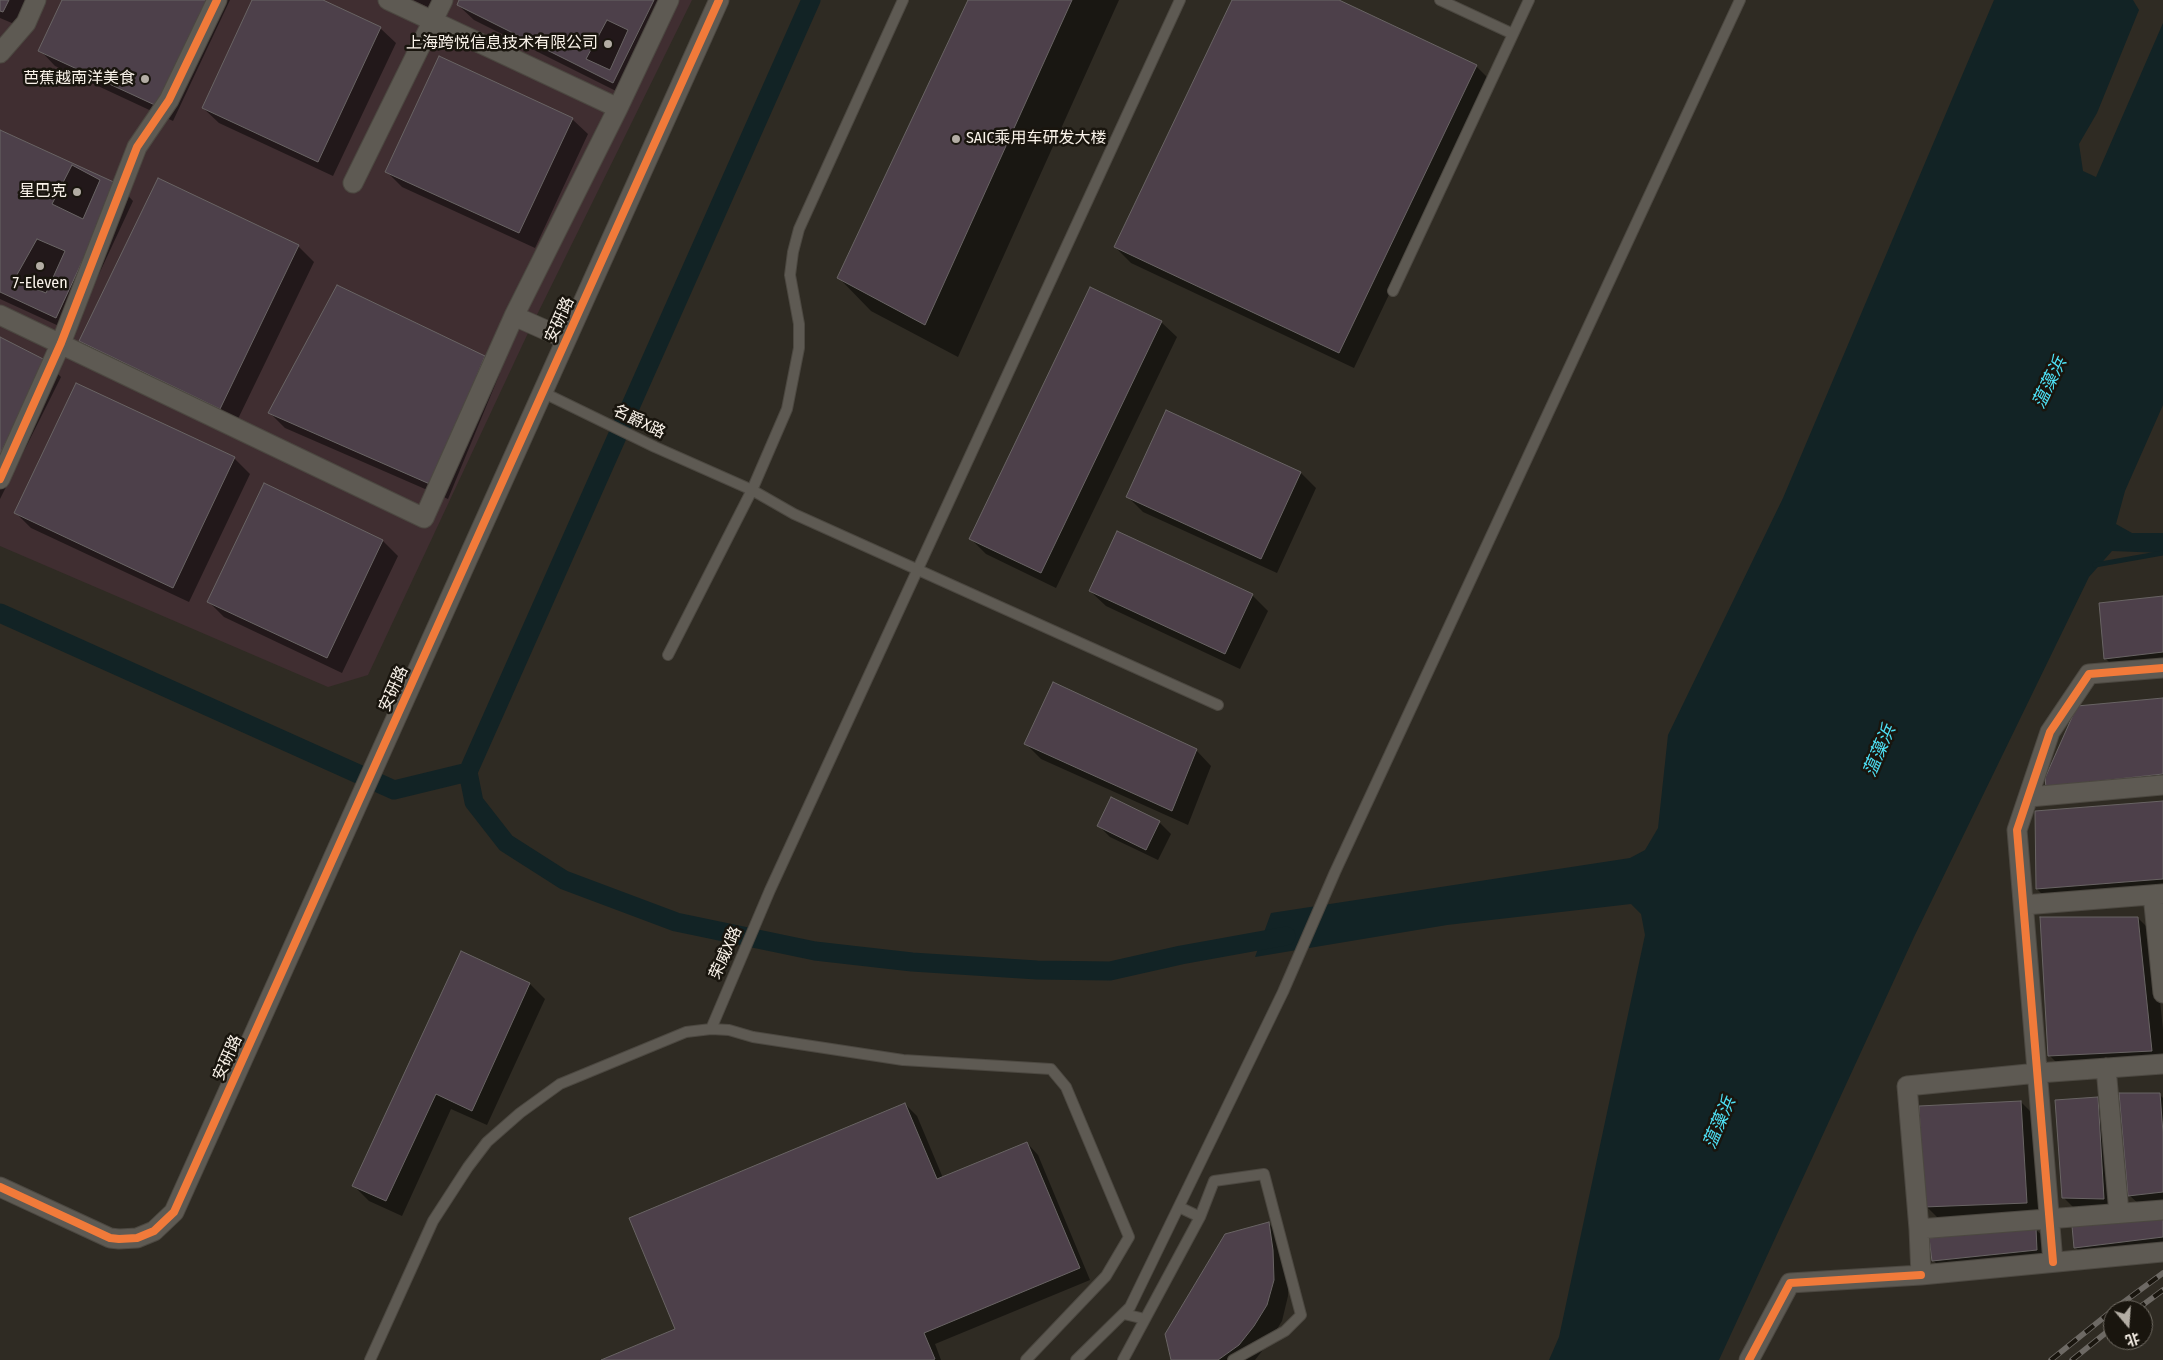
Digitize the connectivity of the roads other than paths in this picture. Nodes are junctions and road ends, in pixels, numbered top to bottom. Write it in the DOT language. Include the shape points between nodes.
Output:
graph roads {
  1 [pos="36,0"];
  2 [pos="217,0"];
  3 [pos="388,0"];
  4 [pos="443,0"];
  5 [pos="669,0"];
  6 [pos="719,0"];
  7 [pos="903,0"];
  8 [pos="1180,0"];
  9 [pos="1440,0"];
  10 [pos="1529,0"];
  11 [pos="1740,0"];
  12 [pos="432,22"];
  13 [pos="1514,34"];
  14 [pos="0,53"];
  15 [pos="618,108"];
  16 [pos="353,182"];
  17 [pos="1393,291"];
  18 [pos="0,315"];
  19 [pos="514,316"];
  20 [pos="566,339"];
  21 [pos="61,343"];
  22 [pos="542,392"];
  23 [pos="0,479"];
  24 [pos="752,490"];
  25 [pos="919,570"];
  26 [pos="668,655"];
  27 [pos="2163,668"];
  28 [pos="1218,705"];
  29 [pos="2163,785"];
  30 [pos="2028,797"];
  31 [pos="2158,894"];
  32 [pos="2024,905"];
  33 [pos="2163,993"];
  34 [pos="711,1029"];
  35 [pos="2163,1064"];
  36 [pos="2106,1068"];
  37 [pos="2038,1073"];
  38 [pos="0,1187"];
  39 [pos="1179,1207"];
  40 [pos="2163,1210"];
  41 [pos="2119,1213"];
  42 [pos="1200,1217"];
  43 [pos="2050,1218"];
  44 [pos="1919,1229"];
  45 [pos="2163,1252"];
  46 [pos="2053,1262"];
  47 [pos="1921,1275"];
  48 [pos="1124,1314"];
  49 [pos="1145,1319"];
  50 [pos="370,1360"];
  51 [pos="1026,1360"];
  52 [pos="1076,1360"];
  53 [pos="1123,1360"];
  54 [pos="1233,1360"];
  55 [pos="1750,1360"];
  1 -- 14 [label="street" via="26,23"];
  2 -- 21 [label="street" via="169,100 137,147"];
  3 -- 12 [label="street"];
  4 -- 12 [label="street"];
  5 -- 15 [label="street"];
  6 -- 20 [label="street, 安研路"];
  7 -- 24 [label="lane" via="799,229 790,276 799,324 795,377 786,409"];
  8 -- 25 [label="lane, 荣威X路"];
  9 -- 13 [label="lane"];
  10 -- 13 [label="lane"];
  11 -- 39 [label="lane" via="1335,872 1283,992"];
  12 -- 15 [label="street"];
  12 -- 16 [label="street"];
  13 -- 17 [label="lane"];
  15 -- 19 [label="street"];
  18 -- 21 [label="street"];
  19 -- 20 [label="street"];
  19 -- 21 [label="street" via="424,518"];
  20 -- 22 [label="street, 安研路"];
  21 -- 23 [label="street"];
  22 -- 24 [label="lane, 名爵X路"];
  22 -- 38 [label="street, 安研路" via="174,1212 168,1220 145,1235 128,1240 110,1238"];
  24 -- 25 [label="lane, 名爵X路" via="794,514"];
  24 -- 26 [label="lane"];
  25 -- 28 [label="lane, 名爵X路"];
  25 -- 34 [label="lane, 荣威X路" via="770,890"];
  27 -- 30 [label="street" via="2089,674 2050,732"];
  29 -- 30 [label="street"];
  30 -- 32 [label="street" via="2017,830"];
  31 -- 32 [label="street"];
  31 -- 33 [label="street"];
  32 -- 37 [label="street"];
  34 -- 50 [label="lane" via="686,1032 560,1084 520,1113 488,1142 433,1221"];
  34 -- 51 [label="lane" via="903,1060 1051,1069 1066,1087 1129,1237 1106,1276"];
  35 -- 36 [label="street"];
  36 -- 37 [label="street"];
  36 -- 41 [label="street"];
  37 -- 43 [label="street"];
  37 -- 44 [label="street" via="1907,1086"];
  39 -- 42 [label="lane"];
  39 -- 48 [label="lane"];
  40 -- 41 [label="street"];
  41 -- 43 [label="street"];
  42 -- 49 [label="lane"];
  42 -- 54 [label="lane" via="1214,1181 1264,1174 1301,1314 1285,1331"];
  43 -- 44 [label="street"];
  43 -- 46 [label="street"];
  44 -- 47 [label="street"];
  45 -- 46 [label="street"];
  46 -- 47 [label="street"];
  47 -- 55 [label="street" via="1790,1283"];
  48 -- 49 [label="lane"];
  48 -- 52 [label="lane"];
  49 -- 53 [label="lane"];
}
